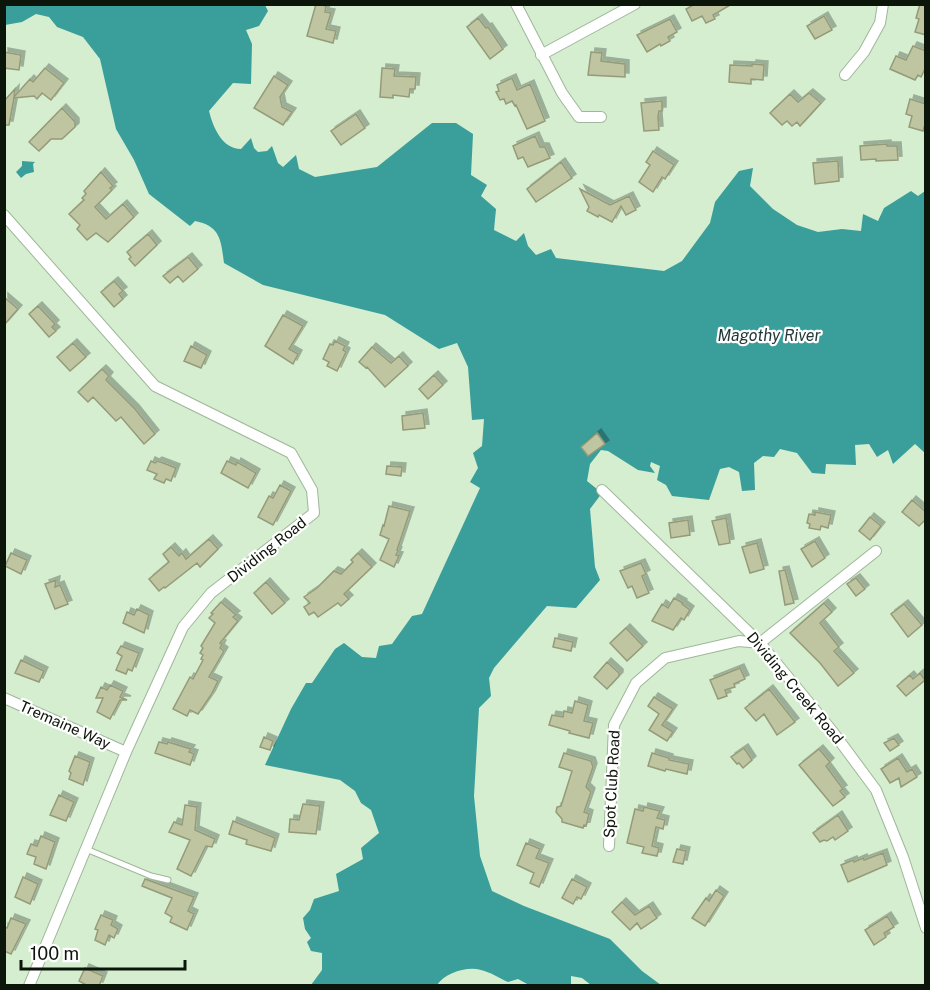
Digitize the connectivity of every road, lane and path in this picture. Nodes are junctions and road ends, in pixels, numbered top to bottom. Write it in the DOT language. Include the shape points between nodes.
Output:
graph roads {
  1 [pos="516,4"];
  2 [pos="635,4"];
  3 [pos="883,4"];
  4 [pos="541,55"];
  5 [pos="845,75"];
  6 [pos="601,117"];
  7 [pos="4,215"];
  8 [pos="602,490"];
  9 [pos="876,551"];
  10 [pos="760,643"];
  11 [pos="4,699"];
  12 [pos="126,752"];
  13 [pos="609,846"];
  14 [pos="86,849"];
  15 [pos="168,880"];
  16 [pos="926,928"];
  17 [pos="29,986"];
  1 -- 4 [label="street"];
  2 -- 4 [label="street"];
  3 -- 5 [label="street" via="880,23"];
  4 -- 6 [label="street" via="579,117"];
  7 -- 12 [label="street, Dividing Road" via="155,386 291,453 312,490 314,513 211,593 183,627"];
  8 -- 10 [label="street, Dividing Creek Road"];
  9 -- 10 [label="street"];
  10 -- 13 [label="street, Spot Club Road" via="739,641 665,658 636,683 614,725"];
  10 -- 16 [label="street, Dividing Creek Road" via="876,790"];
  11 -- 12 [label="street, Tremaine Way"];
  12 -- 14 [label="street, Dividing Road"];
  14 -- 15 [label="lane"];
  14 -- 17 [label="street, Dividing Road"];
}
